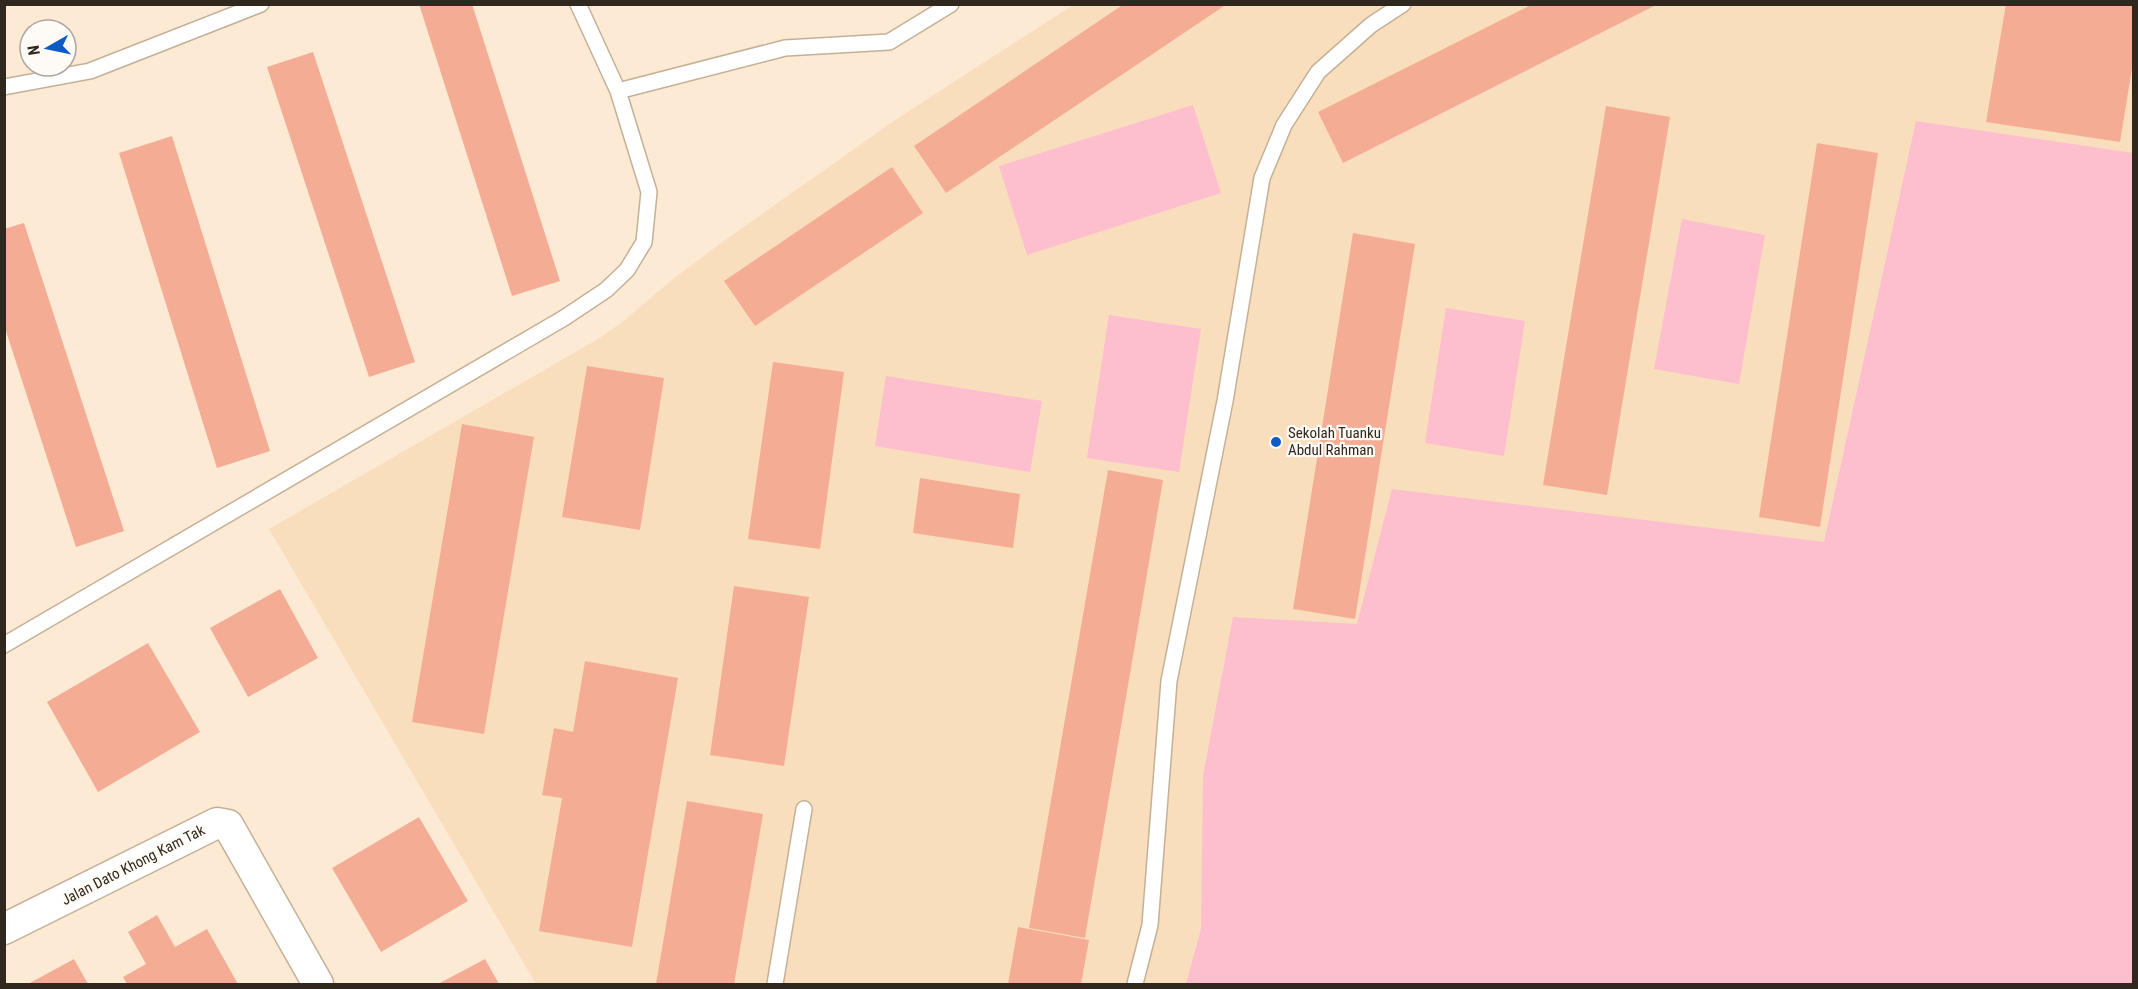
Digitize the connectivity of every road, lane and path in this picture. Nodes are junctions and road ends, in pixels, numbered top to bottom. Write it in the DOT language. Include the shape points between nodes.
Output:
graph roads {
  1 [pos="261,4"];
  2 [pos="578,4"];
  3 [pos="951,4"];
  4 [pos="1403,4"];
  5 [pos="4,87"];
  6 [pos="618,91"];
  7 [pos="4,645"];
  8 [pos="804,809"];
  9 [pos="4,929"];
  10 [pos="318,984"];
  11 [pos="775,984"];
  12 [pos="1135,984"];
  1 -- 5 [label="lane" via="90,71"];
  2 -- 6 [label="lane"];
  3 -- 6 [label="lane" via="888,42 785,48"];
  4 -- 12 [label="lane" via="1371,25 1318,72 1284,125 1262,178 1225,401 1169,681 1150,925"];
  6 -- 7 [label="lane" via="650,192 644,242 627,270 606,290"];
  8 -- 11 [label="lane"];
  9 -- 10 [label="street, Jalan Dato Khong Kam Tak" via="217,823 228,825"];
}
